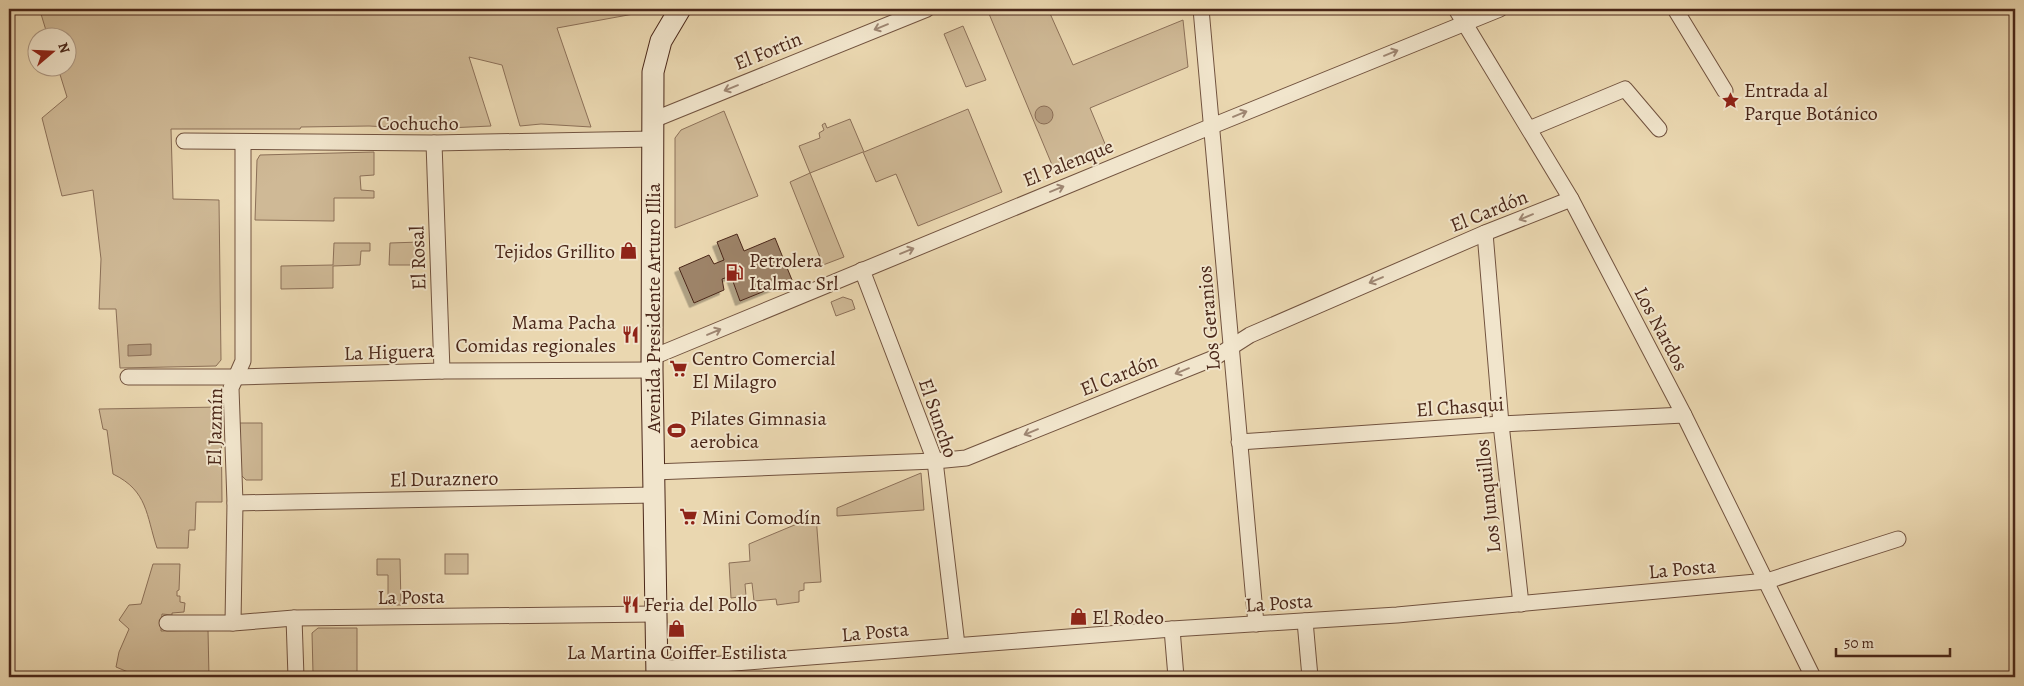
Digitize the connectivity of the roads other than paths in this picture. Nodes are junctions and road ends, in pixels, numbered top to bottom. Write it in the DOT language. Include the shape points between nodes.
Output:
graph roads {
  1 [pos="680,9"];
  2 [pos="926,9"];
  3 [pos="1201,9"];
  4 [pos="1456,9"];
  5 [pos="1500,9"];
  6 [pos="1675,9"];
  7 [pos="1465,23"];
  8 [pos="1725,92"];
  9 [pos="1212,126"];
  10 [pos="653,129"];
  11 [pos="1529,129"];
  12 [pos="1659,129"];
  13 [pos="184,141"];
  14 [pos="243,142"];
  15 [pos="434,143"];
  16 [pos="1571,199"];
  17 [pos="1485,233"];
  18 [pos="862,270"];
  19 [pos="1232,347"];
  20 [pos="652,364"];
  21 [pos="442,371"];
  22 [pos="128,377"];
  23 [pos="236,377"];
  24 [pos="1684,415"];
  25 [pos="1500,424"];
  26 [pos="1239,442"];
  27 [pos="935,461"];
  28 [pos="654,472"];
  29 [pos="654,495"];
  30 [pos="235,503"];
  31 [pos="1898,539"];
  32 [pos="1767,581"];
  33 [pos="1520,604"];
  34 [pos="655,614"];
  35 [pos="294,618"];
  36 [pos="1305,621"];
  37 [pos="167,623"];
  38 [pos="233,623"];
  39 [pos="1256,624"];
  40 [pos="1172,629"];
  41 [pos="957,645"];
  42 [pos="657,673"];
  43 [pos="296,677"];
  44 [pos="1176,677"];
  45 [pos="1310,677"];
  46 [pos="1813,677"];
  1 -- 10 [label="main road, Avenida Presidente Arturo Illia" via="661,41 653,72"];
  2 -- 10 [label="street, El Fortin, one-way"];
  3 -- 9 [label="street, Los Geranios"];
  4 -- 7 [label="street, Los Nardos"];
  5 -- 7 [label="street, El Palenque"];
  6 -- 8 [label="street"];
  9 -- 7 [label="street, El Palenque, one-way"];
  7 -- 11 [label="street, Los Nardos"];
  18 -- 9 [label="street, El Palenque, one-way"];
  9 -- 19 [label="street, Los Geranios"];
  10 -- 15 [label="street, Cochucho"];
  10 -- 20 [label="main road, Avenida Presidente Arturo Illia"];
  11 -- 12 [label="street" via="1624,89"];
  11 -- 16 [label="street, Los Nardos"];
  13 -- 14 [label="street, Cochucho"];
  14 -- 15 [label="street, Cochucho"];
  14 -- 23 [label="street, El Jazmín" via="243,361"];
  15 -- 21 [label="street, El Rosal"];
  16 -- 17 [label="street, El Cardón, one-way"];
  16 -- 24 [label="street, Los Nardos"];
  17 -- 19 [label="street, El Cardón, one-way" via="1250,335"];
  17 -- 25 [label="street, Los Junquillos"];
  20 -- 18 [label="street, El Palenque, one-way"];
  18 -- 27 [label="street, El Suncho"];
  19 -- 26 [label="street, Los Geranios"];
  19 -- 27 [label="street, El Cardón, one-way" via="1214,358 966,458"];
  20 -- 21 [label="street, La Higuera"];
  20 -- 28 [label="main road, Avenida Presidente Arturo Illia"];
  21 -- 23 [label="street, La Higuera"];
  22 -- 23 [label="street, La Higuera"];
  23 -- 30 [label="street, El Jazmín" via="231,388"];
  24 -- 25 [label="street, El Chasqui"];
  24 -- 32 [label="street, Los Nardos"];
  25 -- 26 [label="street, El Chasqui"];
  25 -- 33 [label="street, Los Junquillos"];
  26 -- 39 [label="street, Los Geranios"];
  27 -- 28 [label="street, El Cardón"];
  27 -- 41 [label="street, El Suncho"];
  28 -- 29 [label="main road, Avenida Presidente Arturo Illia"];
  29 -- 30 [label="street, El Duraznero"];
  29 -- 34 [label="main road, Avenida Presidente Arturo Illia"];
  30 -- 38 [label="street, El Jazmín"];
  31 -- 32 [label="street, La Posta"];
  32 -- 33 [label="street, La Posta"];
  32 -- 46 [label="street, Los Nardos"];
  33 -- 36 [label="street, La Posta"];
  34 -- 35 [label="street, La Posta"];
  34 -- 42 [label="main road, Avenida Presidente Arturo Illia"];
  35 -- 38 [label="street, La Posta"];
  35 -- 43 [label="street"];
  36 -- 39 [label="street, La Posta"];
  36 -- 45 [label="street"];
  37 -- 38 [label="street, La Posta"];
  39 -- 40 [label="street, La Posta"];
  40 -- 41 [label="street, La Posta"];
  40 -- 44 [label="street"];
  41 -- 42 [label="street, La Posta"];
}
